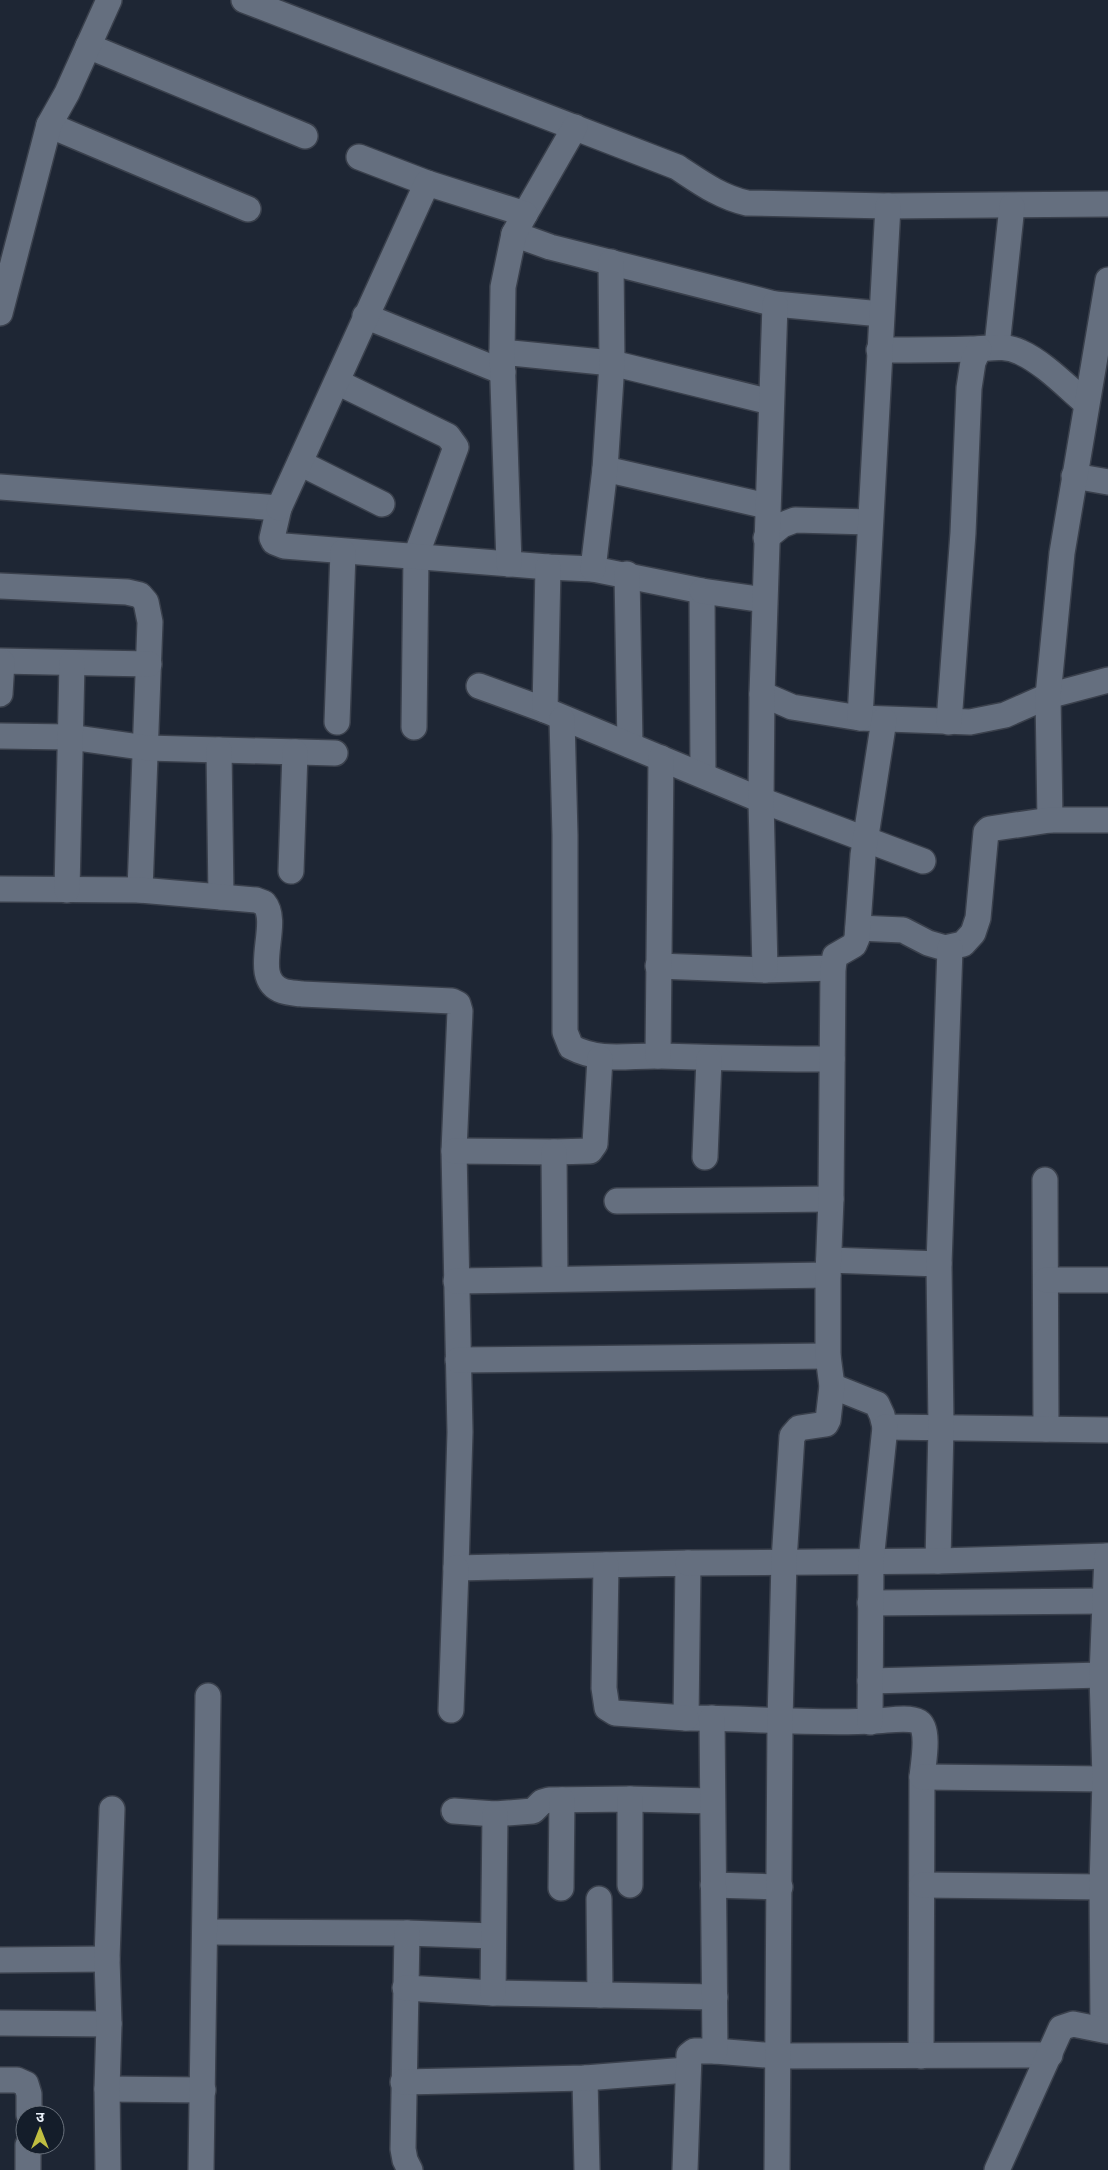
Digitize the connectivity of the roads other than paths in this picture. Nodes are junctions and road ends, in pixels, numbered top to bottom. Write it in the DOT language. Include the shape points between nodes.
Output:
graph roads {
  1 [pos="109,0"];
  2 [pos="244,0"];
  3 [pos="88,46"];
  4 [pos="49,125"];
  5 [pos="574,127"];
  6 [pos="304,136"];
  7 [pos="359,157"];
  8 [pos="427,183"];
  9 [pos="1108,204"];
  10 [pos="888,206"];
  11 [pos="1012,206"];
  12 [pos="248,209"];
  13 [pos="520,224"];
  14 [pos="611,262"];
  15 [pos="1108,280"];
  16 [pos="775,304"];
  17 [pos="0,313"];
  18 [pos="881,314"];
  19 [pos="365,316"];
  20 [pos="988,348"];
  21 [pos="879,350"];
  22 [pos="503,362"];
  23 [pos="612,363"];
  24 [pos="337,382"];
  25 [pos="771,402"];
  26 [pos="1086,403"];
  27 [pos="300,463"];
  28 [pos="605,469"];
  29 [pos="1074,476"];
  30 [pos="1108,482"];
  31 [pos="0,487"];
  32 [pos="382,504"];
  33 [pos="767,506"];
  34 [pos="279,508"];
  35 [pos="870,522"];
  36 [pos="766,538"];
  37 [pos="344,552"];
  38 [pos="416,556"];
  39 [pos="509,564"];
  40 [pos="548,567"];
  41 [pos="593,569"];
  42 [pos="626,574"];
  43 [pos="0,586"];
  44 [pos="702,591"];
  45 [pos="764,600"];
  46 [pos="1,662"];
  47 [pos="72,663"];
  48 [pos="149,664"];
  49 [pos="1108,680"];
  50 [pos="479,686"];
  51 [pos="0,694"];
  52 [pos="762,694"];
  53 [pos="1048,696"];
  54 [pos="554,714"];
  55 [pos="872,719"];
  56 [pos="337,722"];
  57 [pos="949,722"];
  58 [pos="414,727"];
  59 [pos="0,736"];
  60 [pos="70,737"];
  61 [pos="630,745"];
  62 [pos="146,748"];
  63 [pos="219,750"];
  64 [pos="295,752"];
  65 [pos="334,753"];
  66 [pos="661,758"];
  67 [pos="703,775"];
  68 [pos="761,800"];
  69 [pos="1050,820"];
  70 [pos="1108,820"];
  71 [pos="866,840"];
  72 [pos="923,862"];
  73 [pos="291,871"];
  74 [pos="0,890"];
  75 [pos="67,890"];
  76 [pos="140,890"];
  77 [pos="221,897"];
  78 [pos="858,928"];
  79 [pos="950,948"];
  80 [pos="658,966"];
  81 [pos="833,968"];
  82 [pos="765,970"];
  83 [pos="658,1056"];
  84 [pos="600,1058"];
  85 [pos="709,1059"];
  86 [pos="832,1059"];
  87 [pos="454,1151"];
  88 [pos="554,1152"];
  89 [pos="705,1157"];
  90 [pos="1045,1180"];
  91 [pos="831,1199"];
  92 [pos="617,1201"];
  93 [pos="939,1264"];
  94 [pos="828,1268"];
  95 [pos="555,1278"];
  96 [pos="456,1280"];
  97 [pos="1046,1280"];
  98 [pos="1108,1280"];
  99 [pos="828,1356"];
  100 [pos="458,1360"];
  101 [pos="832,1386"];
  102 [pos="941,1426"];
  103 [pos="885,1427"];
  104 [pos="1046,1429"];
  105 [pos="1108,1430"];
  106 [pos="1107,1556"];
  107 [pos="784,1561"];
  108 [pos="872,1561"];
  109 [pos="938,1561"];
  110 [pos="688,1563"];
  111 [pos="606,1565"];
  112 [pos="456,1568"];
  113 [pos="1105,1601"];
  114 [pos="870,1602"];
  115 [pos="1102,1675"];
  116 [pos="870,1681"];
  117 [pos="208,1696"];
  118 [pos="450,1710"];
  119 [pos="686,1718"];
  120 [pos="712,1718"];
  121 [pos="780,1721"];
  122 [pos="870,1722"];
  123 [pos="922,1777"];
  124 [pos="1105,1779"];
  125 [pos="630,1799"];
  126 [pos="562,1800"];
  127 [pos="711,1801"];
  128 [pos="112,1809"];
  129 [pos="454,1811"];
  130 [pos="495,1814"];
  131 [pos="630,1885"];
  132 [pos="713,1885"];
  133 [pos="922,1885"];
  134 [pos="780,1886"];
  135 [pos="1102,1887"];
  136 [pos="561,1888"];
  137 [pos="599,1899"];
  138 [pos="204,1932"];
  139 [pos="407,1933"];
  140 [pos="492,1936"];
  141 [pos="107,1959"];
  142 [pos="0,1960"];
  143 [pos="405,1988"];
  144 [pos="493,1993"];
  145 [pos="600,1995"];
  146 [pos="715,1997"];
  147 [pos="0,2023"];
  148 [pos="110,2024"];
  149 [pos="1106,2030"];
  150 [pos="715,2051"];
  151 [pos="1050,2055"];
  152 [pos="778,2056"];
  153 [pos="921,2056"];
  154 [pos="687,2070"];
  155 [pos="585,2078"];
  156 [pos="0,2080"];
  157 [pos="403,2082"];
  158 [pos="107,2089"];
  159 [pos="203,2090"];
  160 [pos="29,2105"];
  161 [pos="28,2155"];
  162 [pos="1007,2166"];
  163 [pos="28,2170"];
  164 [pos="108,2170"];
  165 [pos="201,2170"];
  166 [pos="410,2170"];
  167 [pos="587,2170"];
  168 [pos="685,2170"];
  169 [pos="777,2170"];
  1 -- 3 [label="street"];
  2 -- 5 [label="street"];
  3 -- 4 [label="street"];
  3 -- 6 [label="street"];
  4 -- 12 [label="street"];
  4 -- 17 [label="street"];
  5 -- 10 [label="street" via="677,167 732,200"];
  5 -- 13 [label="street"];
  7 -- 8 [label="street"];
  8 -- 13 [label="street"];
  8 -- 19 [label="street"];
  9 -- 11 [label="street"];
  10 -- 11 [label="street"];
  10 -- 18 [label="street"];
  11 -- 20 [label="street"];
  13 -- 14 [label="street" via="550,247"];
  13 -- 22 [label="street" via="503,287"];
  14 -- 16 [label="street"];
  14 -- 23 [label="street"];
  15 -- 26 [label="street"];
  16 -- 18 [label="street"];
  16 -- 25 [label="street"];
  18 -- 21 [label="street"];
  19 -- 22 [label="street"];
  19 -- 24 [label="street"];
  20 -- 21 [label="street"];
  20 -- 26 [label="street" via="1022,352"];
  20 -- 57 [label="street" via="973,362 969,388 963,533"];
  21 -- 35 [label="street"];
  22 -- 23 [label="street"];
  22 -- 39 [label="street"];
  23 -- 25 [label="street"];
  23 -- 28 [label="street"];
  24 -- 27 [label="street"];
  24 -- 38 [label="street" via="448,436 455,443 454,456"];
  25 -- 33 [label="street"];
  26 -- 29 [label="street"];
  27 -- 32 [label="street"];
  27 -- 34 [label="street"];
  28 -- 33 [label="street"];
  28 -- 41 [label="street"];
  29 -- 30 [label="street"];
  29 -- 53 [label="street" via="1062,553"];
  31 -- 34 [label="street"];
  33 -- 36 [label="street"];
  34 -- 37 [label="street" via="272,538 274,542 284,546"];
  35 -- 36 [label="street" via="795,520 782,525"];
  35 -- 55 [label="street"];
  36 -- 45 [label="street"];
  37 -- 38 [label="street"];
  37 -- 56 [label="street"];
  38 -- 39 [label="street"];
  38 -- 58 [label="street"];
  39 -- 40 [label="street"];
  40 -- 41 [label="street"];
  40 -- 54 [label="street"];
  41 -- 42 [label="street"];
  42 -- 44 [label="street"];
  42 -- 61 [label="street"];
  43 -- 48 [label="street" via="73,588 128,592 140,596 148,611"];
  44 -- 45 [label="street"];
  44 -- 67 [label="street"];
  45 -- 52 [label="street"];
  46 -- 47 [label="street"];
  46 -- 51 [label="street"];
  47 -- 48 [label="street"];
  47 -- 60 [label="street"];
  48 -- 62 [label="street"];
  49 -- 53 [label="street"];
  50 -- 54 [label="street"];
  52 -- 55 [label="street" via="792,708"];
  52 -- 68 [label="street"];
  53 -- 57 [label="street" via="1006,715 970,722"];
  53 -- 69 [label="street"];
  54 -- 61 [label="street"];
  54 -- 84 [label="street" via="565,845 565,1032 571,1047"];
  55 -- 57 [label="street"];
  55 -- 71 [label="street"];
  59 -- 60 [label="street"];
  60 -- 62 [label="street"];
  60 -- 75 [label="street"];
  61 -- 66 [label="street"];
  62 -- 63 [label="street"];
  62 -- 76 [label="street"];
  63 -- 64 [label="street"];
  63 -- 77 [label="street"];
  64 -- 65 [label="street"];
  64 -- 73 [label="street"];
  66 -- 67 [label="street"];
  66 -- 80 [label="street"];
  67 -- 68 [label="street"];
  68 -- 71 [label="street"];
  68 -- 82 [label="street"];
  69 -- 70 [label="street"];
  69 -- 79 [label="street" via="986,832 978,918 973,933 963,944"];
  71 -- 72 [label="street"];
  71 -- 78 [label="street"];
  74 -- 75 [label="street"];
  75 -- 76 [label="street"];
  76 -- 77 [label="street"];
  77 -- 87 [label="street" via="256,900 267,906 266,972 283,991 458,1004"];
  78 -- 79 [label="street" via="903,930 928,943"];
  78 -- 81 [label="street" via="857,942 836,956"];
  79 -- 93 [label="street"];
  80 -- 82 [label="street"];
  80 -- 83 [label="street"];
  81 -- 82 [label="street"];
  81 -- 86 [label="street"];
  83 -- 84 [label="street"];
  83 -- 85 [label="street"];
  84 -- 88 [label="street" via="594,1148 585,1152"];
  85 -- 86 [label="street"];
  85 -- 89 [label="street"];
  86 -- 91 [label="street"];
  87 -- 88 [label="street"];
  87 -- 96 [label="street"];
  88 -- 95 [label="street"];
  90 -- 97 [label="street"];
  91 -- 92 [label="street"];
  91 -- 94 [label="street"];
  93 -- 94 [label="street"];
  93 -- 102 [label="street"];
  94 -- 95 [label="street"];
  94 -- 99 [label="street"];
  95 -- 96 [label="street"];
  96 -- 100 [label="street"];
  97 -- 98 [label="street"];
  97 -- 104 [label="street"];
  99 -- 100 [label="street"];
  99 -- 101 [label="street"];
  100 -- 112 [label="street" via="460,1432"];
  101 -- 103 [label="street" via="877,1404"];
  101 -- 107 [label="street" via="827,1423 799,1428 792,1436"];
  102 -- 103 [label="street"];
  102 -- 104 [label="street"];
  102 -- 109 [label="street"];
  103 -- 108 [label="street"];
  104 -- 105 [label="street"];
  106 -- 109 [label="street"];
  106 -- 113 [label="street"];
  107 -- 108 [label="street"];
  107 -- 110 [label="street"];
  107 -- 121 [label="street"];
  108 -- 109 [label="street"];
  108 -- 114 [label="street"];
  110 -- 111 [label="street"];
  110 -- 119 [label="street"];
  111 -- 112 [label="street"];
  111 -- 119 [label="street" via="604,1688 607,1708 615,1713"];
  112 -- 118 [label="street"];
  113 -- 114 [label="street"];
  113 -- 115 [label="street"];
  114 -- 116 [label="street"];
  115 -- 116 [label="street"];
  115 -- 124 [label="street"];
  116 -- 122 [label="street"];
  117 -- 138 [label="street"];
  119 -- 120 [label="street"];
  120 -- 121 [label="street"];
  120 -- 127 [label="street"];
  121 -- 122 [label="street"];
  121 -- 134 [label="street"];
  122 -- 123 [label="street" via="910,1720 923,1726"];
  123 -- 124 [label="street"];
  123 -- 133 [label="street"];
  124 -- 135 [label="street"];
  125 -- 126 [label="street"];
  125 -- 127 [label="street"];
  125 -- 131 [label="street"];
  126 -- 130 [label="street" via="546,1801 532,1811"];
  126 -- 136 [label="street"];
  127 -- 132 [label="street"];
  128 -- 141 [label="street"];
  129 -- 130 [label="street"];
  130 -- 140 [label="street"];
  132 -- 134 [label="street"];
  132 -- 146 [label="street"];
  133 -- 135 [label="street"];
  133 -- 153 [label="street"];
  134 -- 152 [label="street"];
  135 -- 149 [label="street"];
  137 -- 145 [label="street"];
  138 -- 139 [label="street"];
  138 -- 159 [label="street"];
  139 -- 140 [label="street"];
  139 -- 143 [label="street"];
  140 -- 144 [label="street"];
  141 -- 142 [label="street"];
  141 -- 148 [label="street"];
  143 -- 144 [label="street"];
  143 -- 157 [label="street"];
  144 -- 145 [label="street"];
  145 -- 146 [label="street"];
  146 -- 150 [label="street"];
  147 -- 148 [label="street"];
  148 -- 158 [label="street"];
  149 -- 151 [label="street" via="1082,2025 1061,2028"];
  150 -- 152 [label="street"];
  150 -- 154 [label="street" via="691,2052"];
  151 -- 153 [label="street"];
  151 -- 162 [label="street"];
  152 -- 153 [label="street"];
  152 -- 169 [label="street"];
  154 -- 155 [label="street"];
  154 -- 168 [label="street"];
  155 -- 157 [label="street"];
  155 -- 167 [label="street"];
  156 -- 160 [label="street" via="17,2080 26,2084"];
  157 -- 166 [label="street" via="403,2150"];
  158 -- 159 [label="street"];
  158 -- 164 [label="street"];
  159 -- 165 [label="street"];
  161 -- 163 [label="street"];
}
